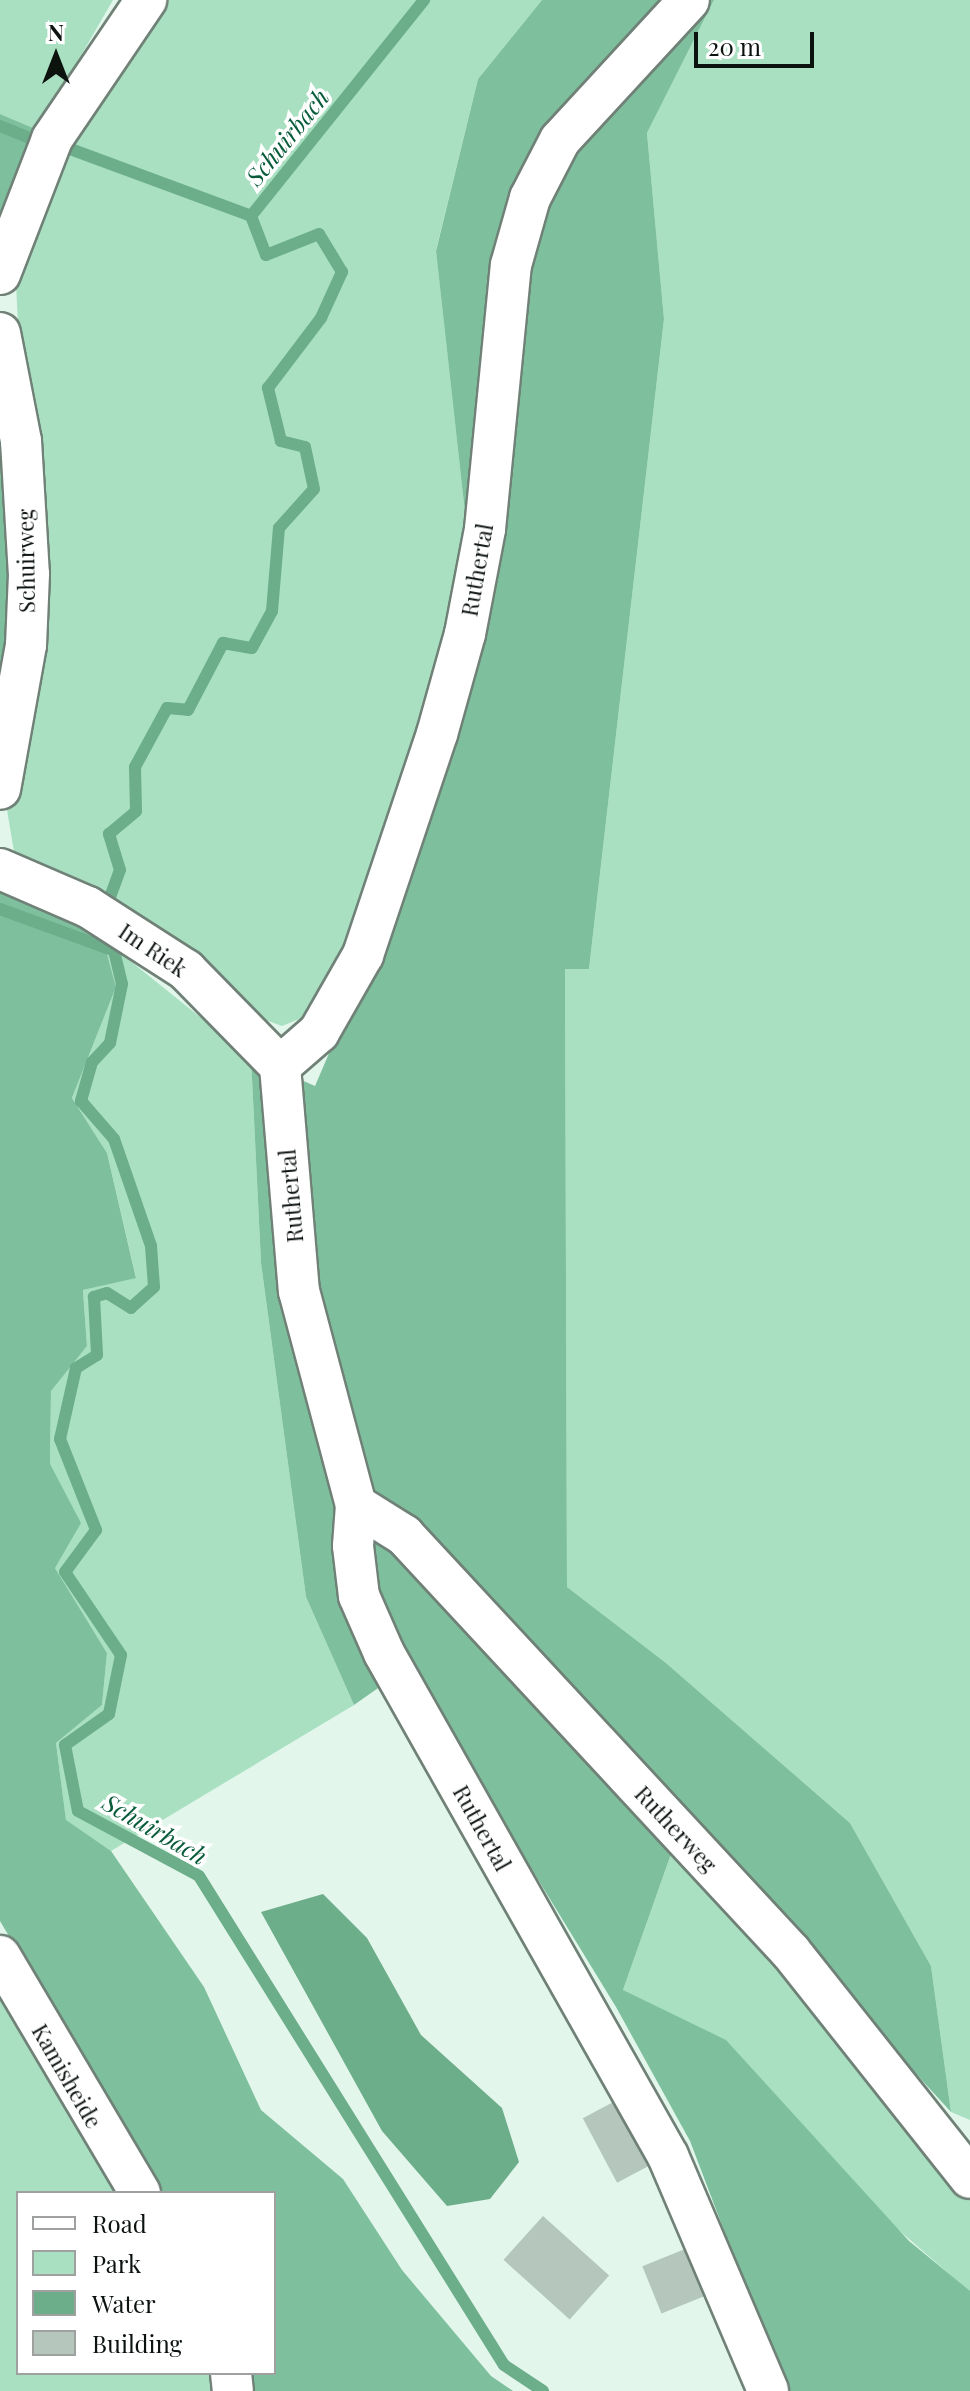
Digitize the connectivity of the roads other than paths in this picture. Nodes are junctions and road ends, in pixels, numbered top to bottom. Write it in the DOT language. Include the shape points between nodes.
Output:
graph roads {
  1 [pos="146,0"];
  2 [pos="689,0"];
  3 [pos="0,274"];
  4 [pos="0,333"];
  5 [pos="0,789"];
  6 [pos="0,869"];
  7 [pos="280,1066"];
  8 [pos="356,1505"];
  9 [pos="0,1956"];
  10 [pos="970,2178"];
  11 [pos="139,2191"];
  12 [pos="768,2391"];
  1 -- 3 [label="street" via="52,139"];
  2 -- 7 [label="street, Ruthertal" via="560,140 530,198 511,265 485,529 465,634 437,734 363,955 319,1032"];
  4 -- 5 [label="street, Schuirweg" via="21,441 29,574 26,645"];
  6 -- 7 [label="street, Im Riek" via="88,907 186,970"];
  7 -- 8 [label="street, Ruthertal" via="299,1291"];
  8 -- 10 [label="street, Rutherweg" via="404,1535 791,1952"];
  8 -- 12 [label="street, Ruthertal" via="353,1546 359,1596 384,1653 668,2156"];
  9 -- 11 [label="street, Kamisheide"];
}
